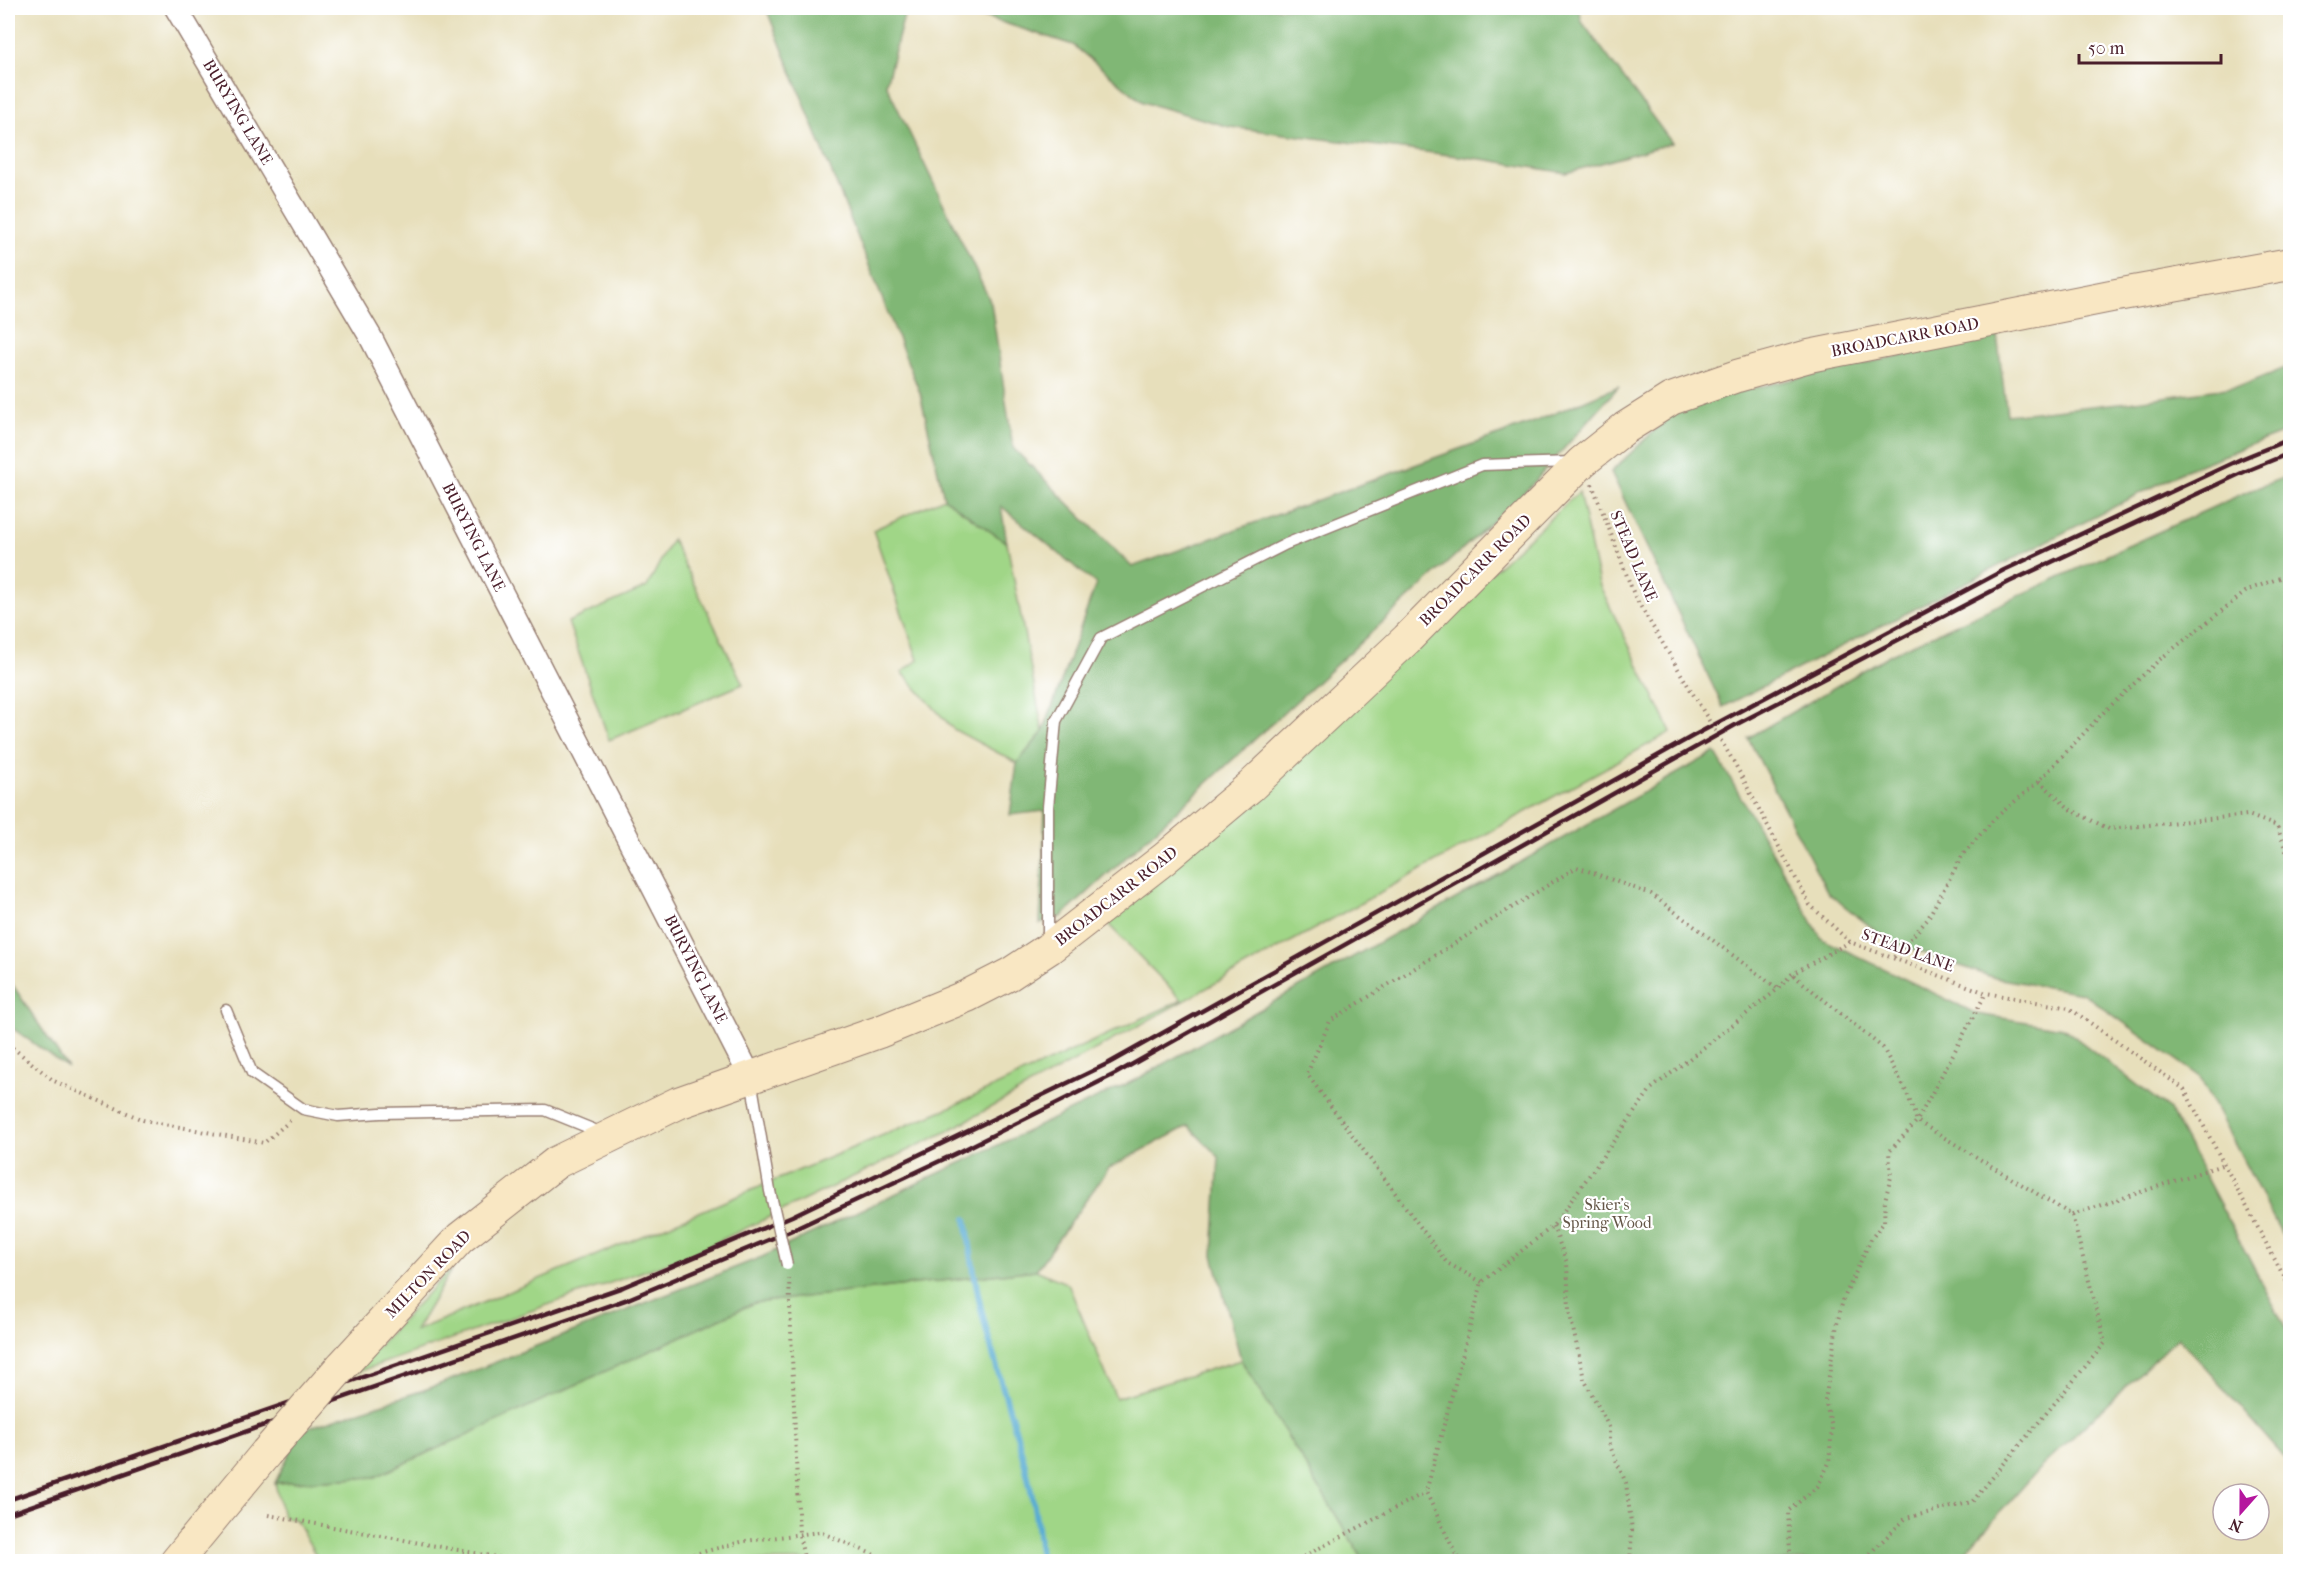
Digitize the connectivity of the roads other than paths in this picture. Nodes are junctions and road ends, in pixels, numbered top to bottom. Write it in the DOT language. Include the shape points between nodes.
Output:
graph roads {
  1 [pos="176,8"];
  2 [pos="2290,264"];
  3 [pos="1582,462"];
  4 [pos="1048,949"];
  5 [pos="226,1010"];
  6 [pos="751,1078"];
  7 [pos="607,1136"];
  8 [pos="787,1265"];
  9 [pos="176,1562"];
  1 -- 6 [label="street, BURYING LANE" via="370,336"];
  2 -- 3 [label="street, BROADCARR ROAD" via="1799,359 1671,399"];
  3 -- 4 [label="street, BROADCARR ROAD" via="1407,639 1251,786 1164,860"];
  3 -- 4 [label="lane" via="1482,465 1286,544 1101,638 1056,721 1047,807"];
  4 -- 6 [label="street, BROADCARR ROAD" via="967,996"];
  5 -- 7 [label="lane" via="252,1073 303,1109 338,1116 545,1110"];
  6 -- 7 [label="street, MILTON ROAD" via="678,1103"];
  6 -- 8 [label="lane, bridge"];
  7 -- 9 [label="street, MILTON ROAD, bridge" via="557,1162 459,1238 341,1367"];
}
